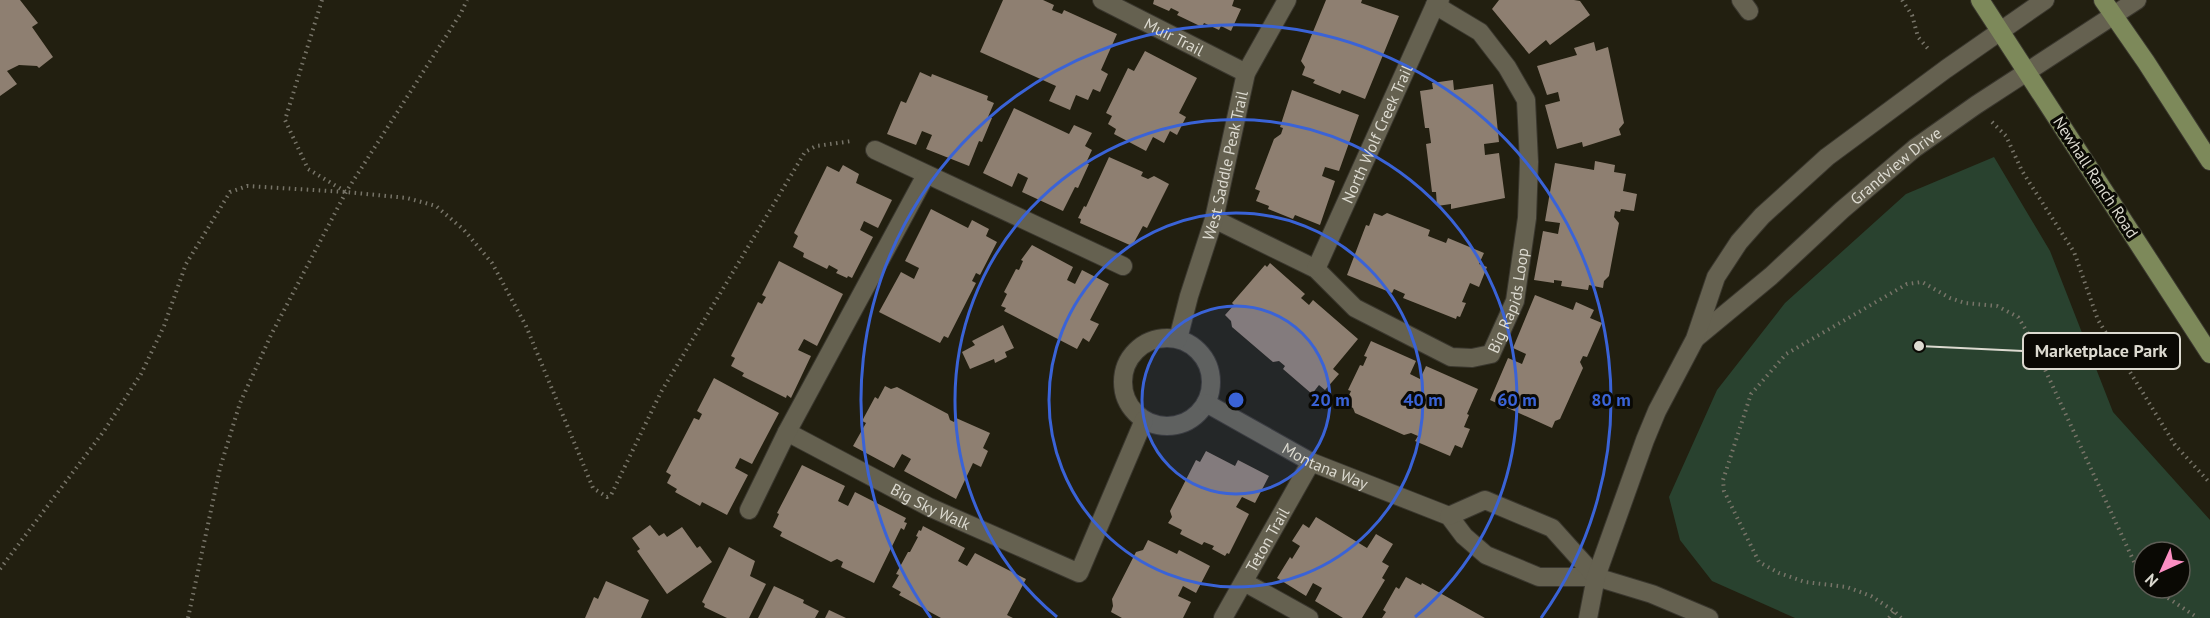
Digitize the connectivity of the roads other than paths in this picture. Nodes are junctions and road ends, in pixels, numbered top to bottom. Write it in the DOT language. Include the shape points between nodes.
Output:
graph roads {
  1 [pos="1102,0"];
  2 [pos="1287,0"];
  3 [pos="1980,0"];
  4 [pos="2045,0"];
  5 [pos="2103,0"];
  6 [pos="2137,0"];
  7 [pos="1438,2"];
  8 [pos="1130,6"];
  9 [pos="2114,15"];
  10 [pos="2002,31"];
  11 [pos="2028,71"];
  12 [pos="1246,73"];
  13 [pos="875,150"];
  14 [pos="2210,161"];
  15 [pos="926,175"];
  16 [pos="1214,219"];
  17 [pos="1123,266"];
  18 [pos="1316,269"];
  19 [pos="1178,339"];
  20 [pos="1695,339"];
  21 [pos="2210,354"];
  22 [pos="1206,403"];
  23 [pos="1144,420"];
  24 [pos="787,432"];
  25 [pos="1311,462"];
  26 [pos="749,510"];
  27 [pos="1449,516"];
  28 [pos="1596,577"];
  29 [pos="1244,582"];
  30 [pos="1223,618"];
  31 [pos="1309,618"];
  32 [pos="1588,618"];
  33 [pos="1709,618"];
  1 -- 8 [label="street, Muir Trail"];
  2 -- 12 [label="street, West Saddle Peak Trail"];
  3 -- 10 [label="main road, Newhall Ranch Road"];
  4 -- 10 [label="street, Grandview Drive"];
  5 -- 9 [label="main road"];
  6 -- 9 [label="street, Grandview Drive"];
  7 -- 18 [label="street, North Wolf Creek Trail"];
  7 -- 18 [label="street, Big Rapids Loop" via="1480,32 1526,100 1527,218 1515,301 1491,354 1451,357 1354,308"];
  8 -- 12 [label="street, Muir Trail"];
  9 -- 11 [label="street, Grandview Drive"];
  9 -- 14 [label="main road"];
  10 -- 11 [label="main road, Newhall Ranch Road"];
  10 -- 20 [label="street, Grandview Drive" via="1827,157 1762,216 1716,277"];
  11 -- 20 [label="street, Grandview Drive" via="1915,148"];
  11 -- 21 [label="main road, Newhall Ranch Road"];
  12 -- 16 [label="street, West Saddle Peak Trail"];
  13 -- 15 [label="street"];
  15 -- 17 [label="street"];
  15 -- 24 [label="street"];
  16 -- 18 [label="street, Big Rapids Loop"];
  16 -- 19 [label="street, West Saddle Peak Trail"];
  19 -- 22 [label="street" via="1190,344 1208,364 1211,377"];
  19 -- 23 [label="street" via="1150,341 1138,348 1123,372 1126,399"];
  20 -- 28 [label="street, Grandview Drive" via="1649,430"];
  22 -- 23 [label="street" via="1186,422 1172,426 1157,426"];
  22 -- 25 [label="street, Montana Way"];
  23 -- 24 [label="street, Big Sky Walk" via="1079,573 929,507"];
  24 -- 26 [label="street"];
  25 -- 27 [label="street, Montana Way"];
  25 -- 29 [label="street, Teton Trail"];
  27 -- 28 [label="street, Montana Way" via="1486,555 1539,577"];
  27 -- 28 [label="street" via="1485,500 1552,528"];
  28 -- 32 [label="street, Grandview Drive"];
  28 -- 33 [label="street" via="1652,594"];
  29 -- 30 [label="street, Teton Trail"];
  29 -- 31 [label="street"];
}
